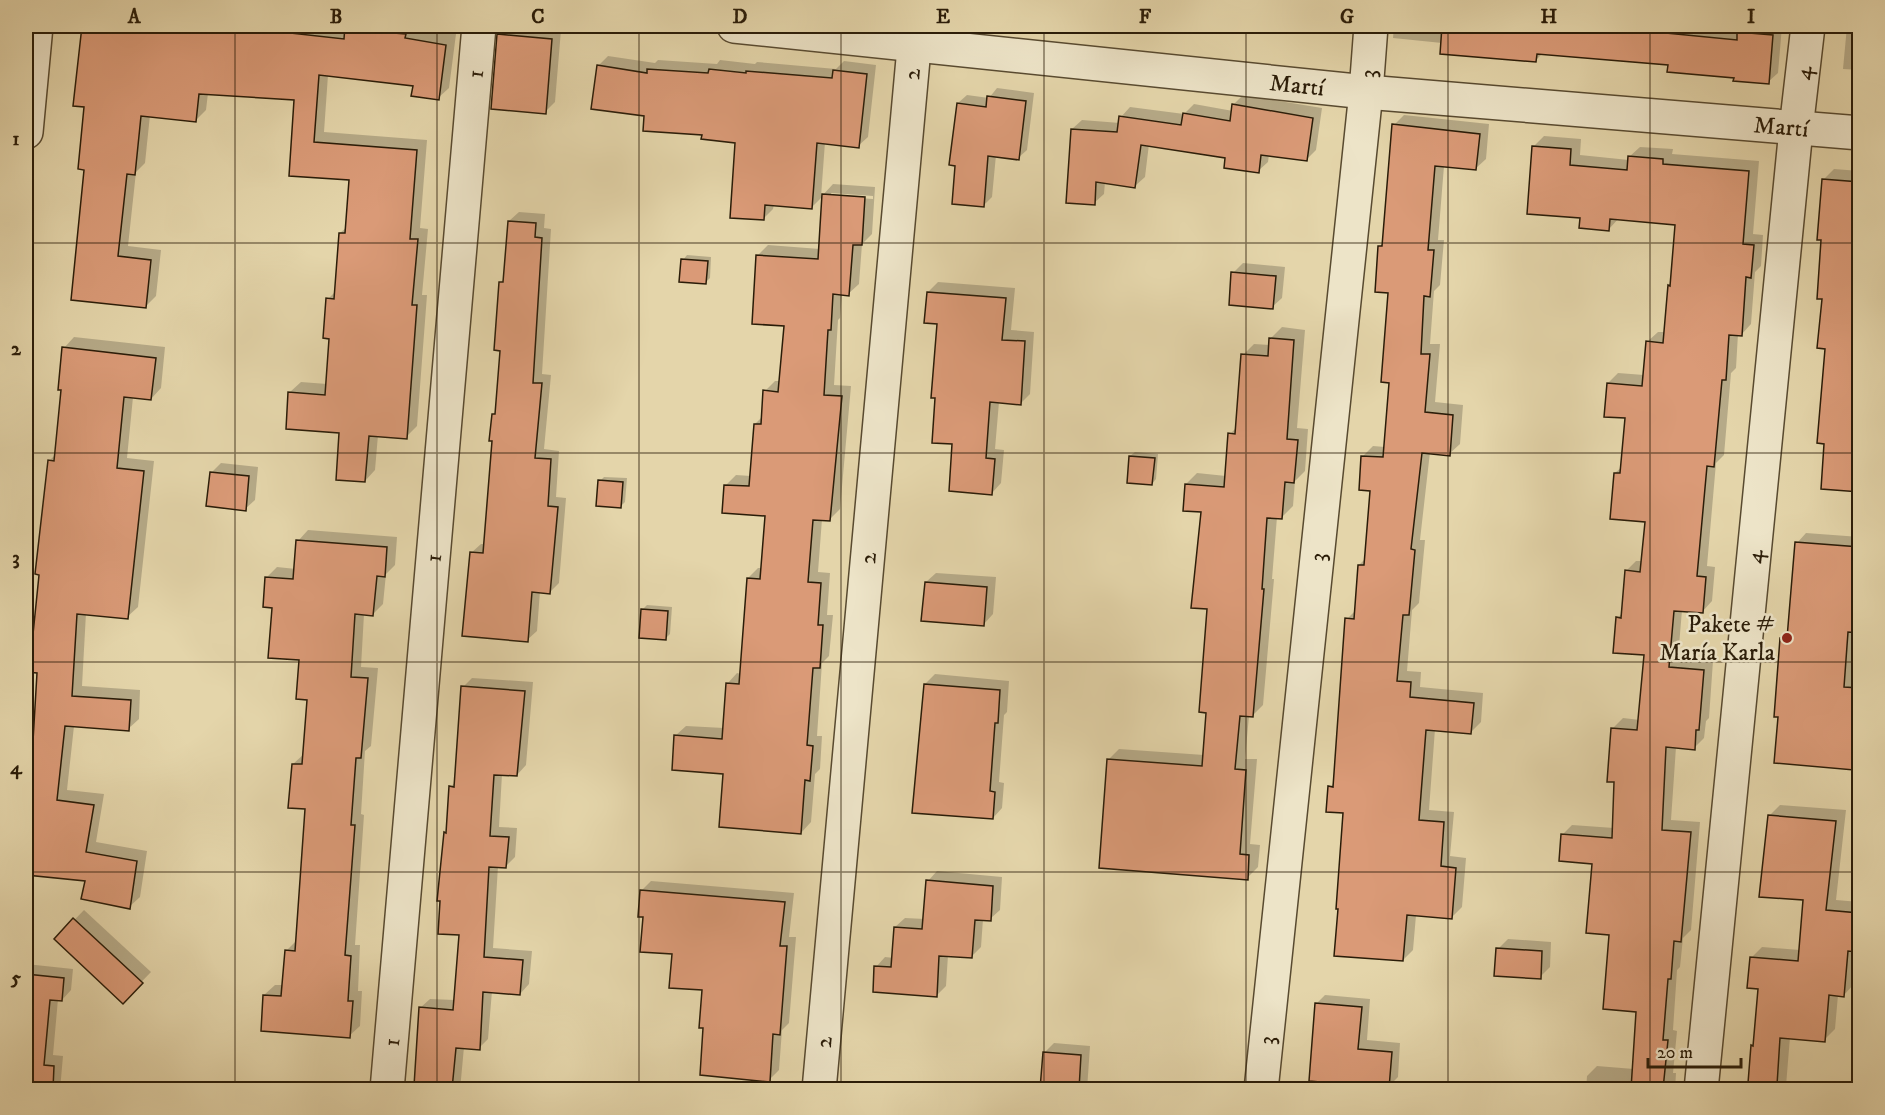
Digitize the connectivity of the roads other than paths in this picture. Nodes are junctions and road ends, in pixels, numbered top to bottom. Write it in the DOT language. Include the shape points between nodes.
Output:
graph roads {
  1 [pos="36,26"];
  2 [pos="479,26"];
  3 [pos="734,26"];
  4 [pos="1371,26"];
  5 [pos="1808,26"];
  6 [pos="915,35"];
  7 [pos="1366,92"];
  8 [pos="1796,129"];
  9 [pos="26,132"];
  10 [pos="1860,134"];
  11 [pos="387,1089"];
  12 [pos="819,1089"];
  13 [pos="1261,1089"];
  14 [pos="1701,1089"];
  1 -- 9 [label="street"];
  2 -- 11 [label="street, 1"];
  3 -- 6 [label="street, Martí"];
  4 -- 7 [label="street, 3"];
  5 -- 8 [label="street, 4"];
  6 -- 7 [label="street, Martí"];
  6 -- 12 [label="street, 2"];
  7 -- 8 [label="street, Martí"];
  7 -- 13 [label="street, 3"];
  8 -- 10 [label="street, Martí"];
  8 -- 14 [label="street, 4"];
}
